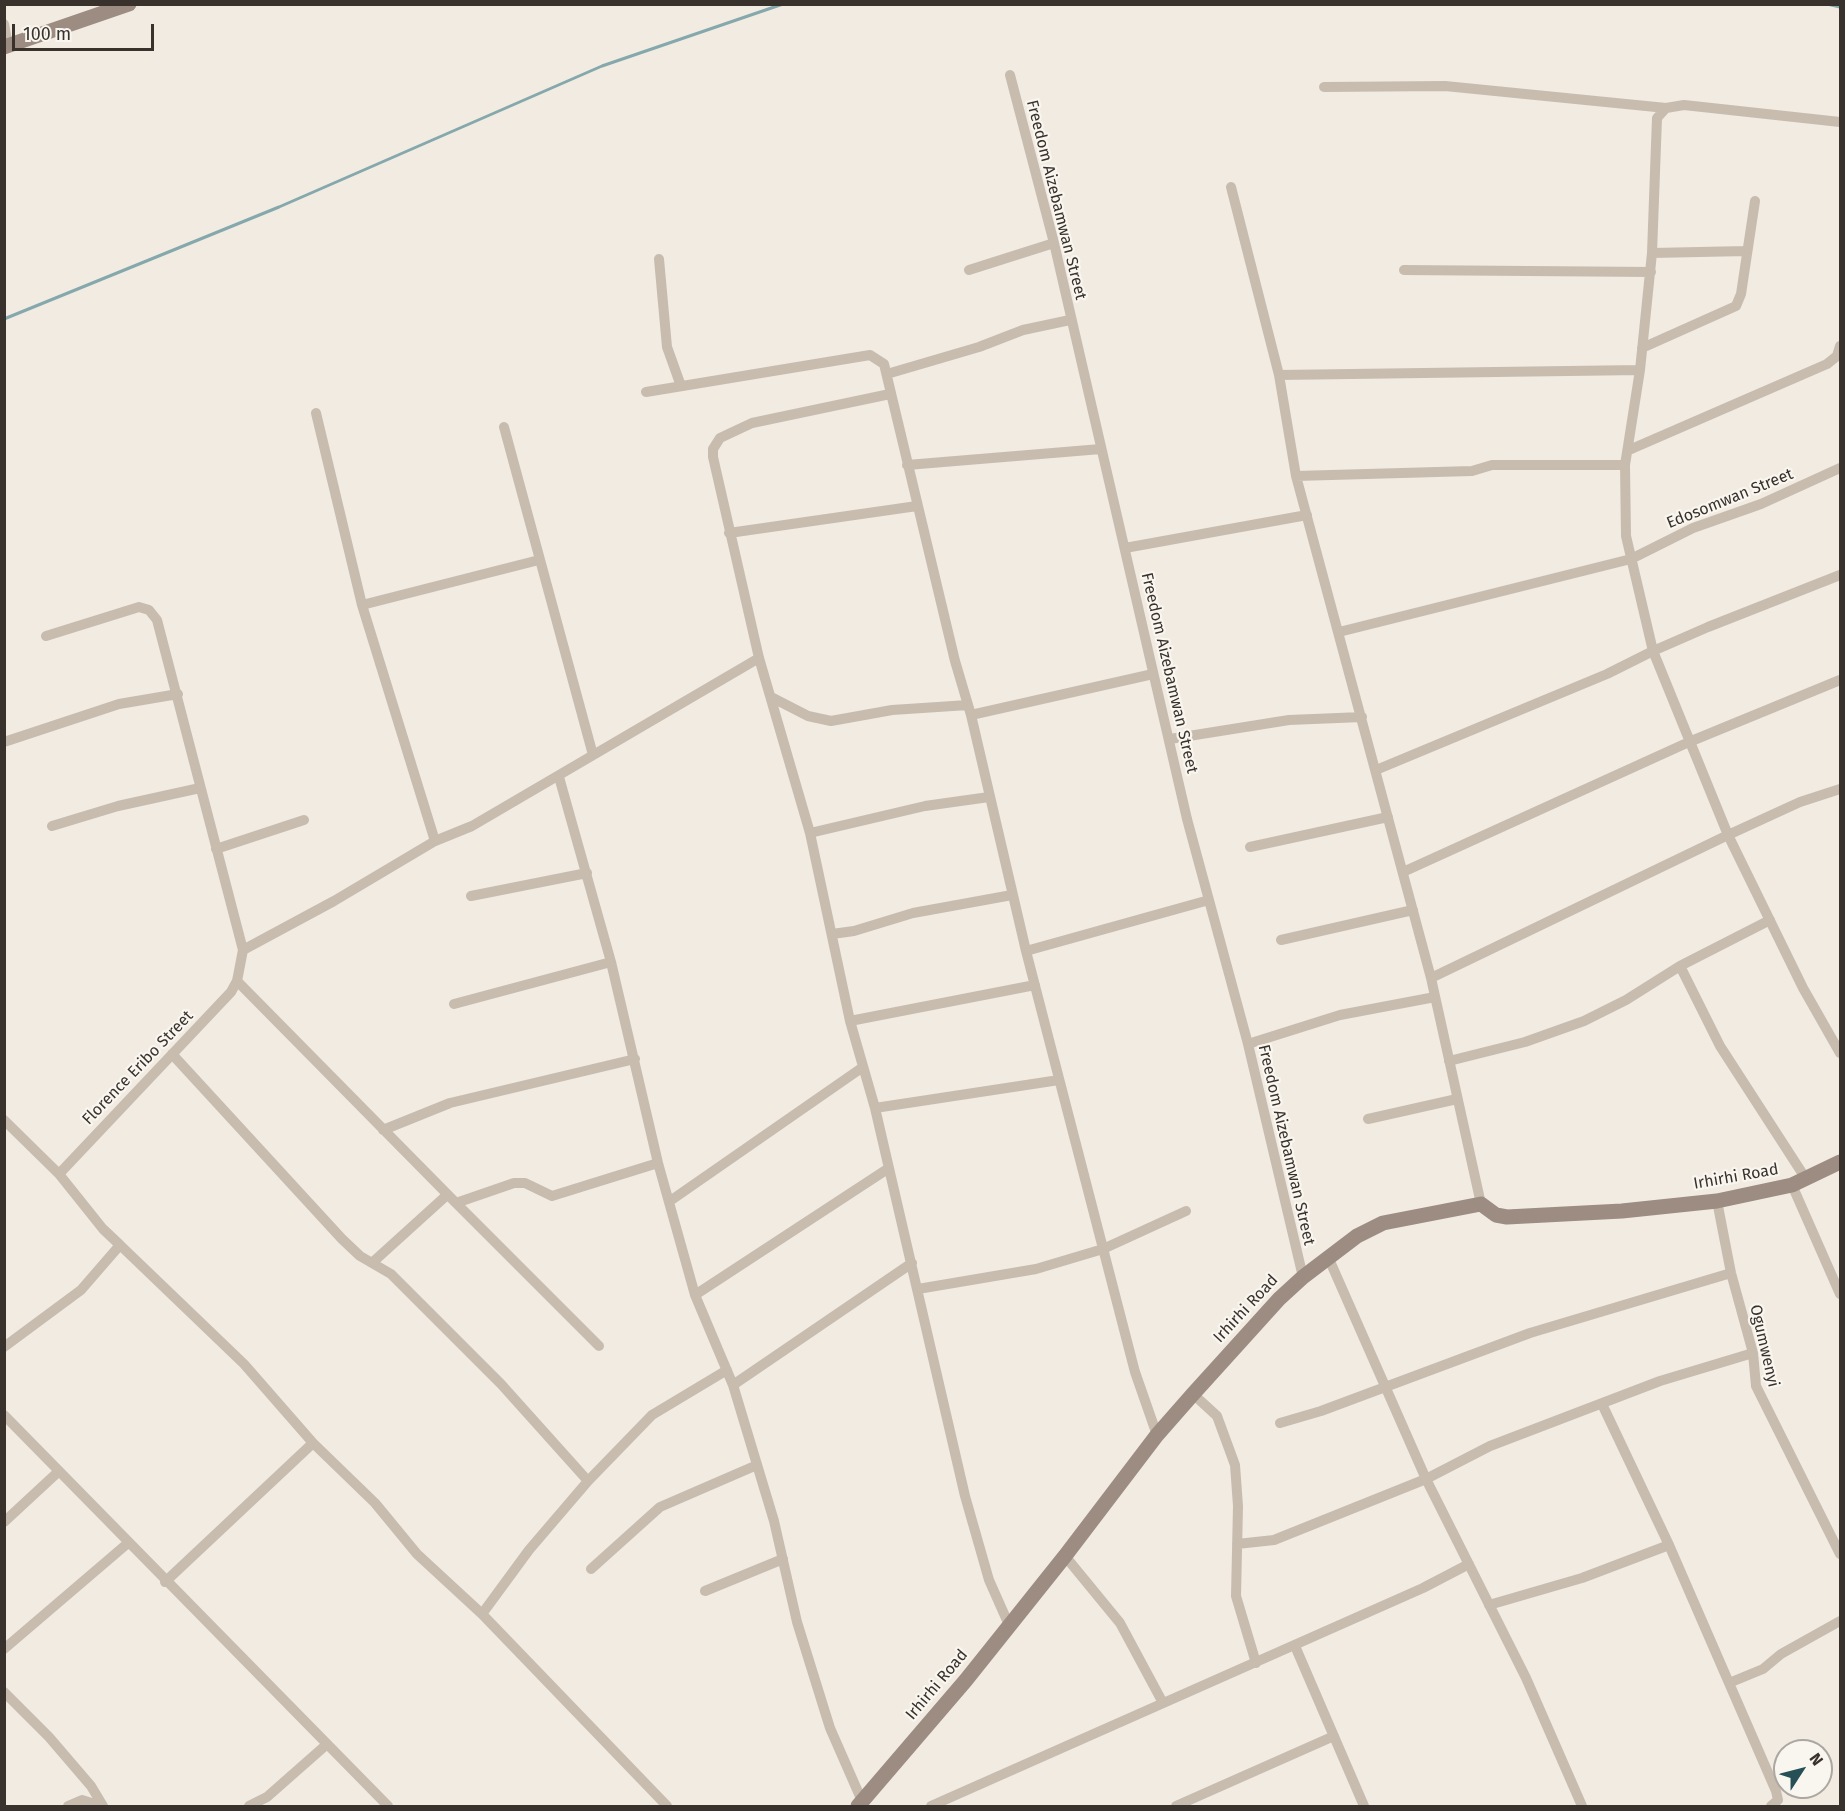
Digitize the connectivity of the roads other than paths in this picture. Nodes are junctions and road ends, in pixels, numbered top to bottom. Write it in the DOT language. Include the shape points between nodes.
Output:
graph roads {
  1 [pos="129,4"];
  2 [pos="4,24"];
  3 [pos="6,47"];
  4 [pos="1010,75"];
  5 [pos="1324,87"];
  6 [pos="1666,108"];
  7 [pos="1840,122"];
  8 [pos="1231,187"];
  9 [pos="1755,201"];
  10 [pos="1054,243"];
  11 [pos="1748,251"];
  12 [pos="1652,253"];
  13 [pos="659,259"];
  14 [pos="969,270"];
  15 [pos="1404,270"];
  16 [pos="1651,272"];
  17 [pos="1070,320"];
  18 [pos="1840,346"];
  19 [pos="1642,348"];
  20 [pos="1640,370"];
  21 [pos="887,374"];
  22 [pos="1279,375"];
  23 [pos="681,386"];
  24 [pos="646,392"];
  25 [pos="890,394"];
  26 [pos="315,413"];
  27 [pos="504,427"];
  28 [pos="1101,449"];
  29 [pos="1629,450"];
  30 [pos="907,465"];
  31 [pos="1625,465"];
  32 [pos="1840,468"];
  33 [pos="1296,476"];
  34 [pos="917,506"];
  35 [pos="1307,515"];
  36 [pos="729,532"];
  37 [pos="1125,548"];
  38 [pos="1631,559"];
  39 [pos="539,560"];
  40 [pos="1840,575"];
  41 [pos="362,605"];
  42 [pos="1340,632"];
  43 [pos="46,636"];
  44 [pos="1653,651"];
  45 [pos="759,658"];
  46 [pos="1153,674"];
  47 [pos="1840,680"];
  48 [pos="178,694"];
  49 [pos="771,697"];
  50 [pos="970,710"];
  51 [pos="1362,717"];
  52 [pos="1170,740"];
  53 [pos="4,742"];
  54 [pos="1689,742"];
  55 [pos="593,755"];
  56 [pos="1376,770"];
  57 [pos="559,777"];
  58 [pos="200,788"];
  59 [pos="1840,789"];
  60 [pos="990,797"];
  61 [pos="1388,817"];
  62 [pos="304,820"];
  63 [pos="52,826"];
  64 [pos="810,833"];
  65 [pos="1728,835"];
  66 [pos="435,841"];
  67 [pos="1250,847"];
  68 [pos="216,849"];
  69 [pos="1403,872"];
  70 [pos="587,873"];
  71 [pos="1012,895"];
  72 [pos="471,896"];
  73 [pos="1209,900"];
  74 [pos="1413,910"];
  75 [pos="1770,920"];
  76 [pos="832,934"];
  77 [pos="1281,940"];
  78 [pos="243,950"];
  79 [pos="1026,951"];
  80 [pos="611,962"];
  81 [pos="1680,966"];
  82 [pos="1431,978"];
  83 [pos="237,981"];
  84 [pos="1035,985"];
  85 [pos="1435,997"];
  86 [pos="454,1004"];
  87 [pos="850,1021"];
  88 [pos="1248,1044"];
  89 [pos="1840,1053"];
  90 [pos="172,1054"];
  91 [pos="635,1059"];
  92 [pos="1449,1061"];
  93 [pos="863,1067"];
  94 [pos="1059,1080"];
  95 [pos="1457,1099"];
  96 [pos="875,1108"];
  97 [pos="1368,1119"];
  98 [pos="4,1120"];
  99 [pos="383,1130"];
  100 [pos="1840,1162"];
  101 [pos="658,1163"];
  102 [pos="889,1168"];
  103 [pos="59,1174"];
  104 [pos="1799,1182"];
  105 [pos="447,1195"];
  106 [pos="670,1201"];
  107 [pos="1717,1201"];
  108 [pos="456,1203"];
  109 [pos="1481,1204"];
  110 [pos="1186,1211"];
  111 [pos="120,1245"];
  112 [pos="1103,1249"];
  113 [pos="1329,1259"];
  114 [pos="373,1262"];
  115 [pos="912,1263"];
  116 [pos="1731,1273"];
  117 [pos="1303,1276"];
  118 [pos="918,1288"];
  119 [pos="1840,1294"];
  120 [pos="695,1295"];
  121 [pos="600,1346"];
  122 [pos="4,1347"];
  123 [pos="1753,1353"];
  124 [pos="727,1370"];
  125 [pos="733,1385"];
  126 [pos="1385,1386"];
  127 [pos="1193,1394"];
  128 [pos="1602,1404"];
  129 [pos="4,1415"];
  130 [pos="1280,1423"];
  131 [pos="1157,1435"];
  132 [pos="313,1443"];
  133 [pos="757,1465"];
  134 [pos="58,1472"];
  135 [pos="1426,1479"];
  136 [pos="588,1481"];
  137 [pos="4,1522"];
  138 [pos="128,1543"];
  139 [pos="1237,1544"];
  140 [pos="1669,1545"];
  141 [pos="1840,1554"];
  142 [pos="1065,1556"];
  143 [pos="783,1559"];
  144 [pos="1469,1564"];
  145 [pos="591,1569"];
  146 [pos="165,1582"];
  147 [pos="705,1591"];
  148 [pos="1489,1605"];
  149 [pos="482,1614"];
  150 [pos="1840,1621"];
  151 [pos="1009,1625"];
  152 [pos="1295,1646"];
  153 [pos="4,1649"];
  154 [pos="1256,1663"];
  155 [pos="1729,1683"];
  156 [pos="4,1692"];
  157 [pos="1163,1703"];
  158 [pos="1334,1736"];
  159 [pos="326,1745"];
  160 [pos="860,1804"];
  161 [pos="68,1806"];
  162 [pos="102,1806"];
  163 [pos="249,1806"];
  164 [pos="388,1806"];
  165 [pos="667,1806"];
  166 [pos="931,1806"];
  167 [pos="1176,1806"];
  168 [pos="1364,1806"];
  169 [pos="1582,1806"];
  170 [pos="1772,1806"];
  1 -- 3 [label="street"];
  2 -- 3 [label="street"];
  4 -- 10 [label="street, Freedom Aizebamwan Street"];
  5 -- 6 [label="street" via="1444,86"];
  6 -- 7 [label="street" via="1684,105"];
  6 -- 12 [label="street" via="1657,118"];
  8 -- 22 [label="street"];
  9 -- 11 [label="street"];
  10 -- 14 [label="street"];
  10 -- 17 [label="street, Freedom Aizebamwan Street"];
  11 -- 12 [label="street"];
  11 -- 19 [label="street" via="1736,306"];
  12 -- 16 [label="street"];
  13 -- 23 [label="street" via="666,347"];
  15 -- 16 [label="street"];
  16 -- 19 [label="street"];
  17 -- 21 [label="street" via="1023,330"];
  17 -- 28 [label="street, Freedom Aizebamwan Street"];
  18 -- 29 [label="street" via="1837,356 1827,364"];
  19 -- 20 [label="street"];
  20 -- 22 [label="street"];
  20 -- 29 [label="street"];
  21 -- 23 [label="street" via="881,359 870,355"];
  21 -- 25 [label="street"];
  22 -- 33 [label="street"];
  23 -- 24 [label="street"];
  25 -- 30 [label="street"];
  25 -- 36 [label="street" via="752,423 720,438 713,457"];
  26 -- 41 [label="street"];
  27 -- 39 [label="street"];
  28 -- 30 [label="street"];
  28 -- 37 [label="street, Freedom Aizebamwan Street"];
  29 -- 31 [label="street"];
  30 -- 34 [label="street"];
  31 -- 33 [label="street" via="1492,465 1472,471"];
  31 -- 38 [label="street" via="1626,536"];
  32 -- 38 [label="street, Edosomwan Street" via="1761,504 1693,528"];
  33 -- 35 [label="street"];
  34 -- 36 [label="street"];
  34 -- 50 [label="street"];
  35 -- 37 [label="street"];
  35 -- 42 [label="street"];
  36 -- 45 [label="street"];
  37 -- 46 [label="street, Freedom Aizebamwan Street"];
  38 -- 42 [label="street, Edosomwan Street"];
  38 -- 44 [label="street"];
  39 -- 41 [label="street"];
  39 -- 55 [label="street"];
  40 -- 44 [label="street"];
  41 -- 66 [label="street"];
  42 -- 51 [label="street"];
  43 -- 48 [label="street" via="140,607 149,610 157,620"];
  44 -- 54 [label="street"];
  44 -- 56 [label="street" via="1608,674"];
  45 -- 49 [label="street"];
  45 -- 55 [label="street"];
  46 -- 50 [label="street"];
  46 -- 52 [label="street, Freedom Aizebamwan Street"];
  47 -- 54 [label="street"];
  48 -- 53 [label="street" via="118,704"];
  48 -- 58 [label="street"];
  49 -- 50 [label="street" via="808,716 831,720 892,710"];
  49 -- 64 [label="street"];
  50 -- 60 [label="street"];
  51 -- 52 [label="street" via="1289,720"];
  51 -- 56 [label="street"];
  52 -- 73 [label="street, Freedom Aizebamwan Street"];
  54 -- 65 [label="street"];
  54 -- 69 [label="street"];
  55 -- 57 [label="street"];
  56 -- 61 [label="street"];
  57 -- 66 [label="street" via="472,826"];
  57 -- 70 [label="street"];
  58 -- 63 [label="street"];
  58 -- 68 [label="street"];
  59 -- 65 [label="street" via="1800,802"];
  60 -- 64 [label="street" via="925,806"];
  60 -- 71 [label="street"];
  61 -- 67 [label="street"];
  61 -- 69 [label="street"];
  62 -- 68 [label="street"];
  64 -- 76 [label="street"];
  65 -- 75 [label="street"];
  65 -- 82 [label="street"];
  66 -- 78 [label="street"];
  68 -- 78 [label="street"];
  69 -- 74 [label="street"];
  70 -- 72 [label="street"];
  70 -- 80 [label="street"];
  71 -- 76 [label="street" via="914,913"];
  71 -- 79 [label="street"];
  73 -- 79 [label="street"];
  73 -- 88 [label="street, Freedom Aizebamwan Street"];
  74 -- 77 [label="street"];
  74 -- 82 [label="street"];
  75 -- 81 [label="street"];
  75 -- 89 [label="street"];
  76 -- 87 [label="street"];
  78 -- 83 [label="street"];
  79 -- 84 [label="street"];
  80 -- 86 [label="street"];
  80 -- 91 [label="street"];
  81 -- 92 [label="street" via="1584,1021 1525,1042"];
  81 -- 104 [label="street" via="1720,1046"];
  82 -- 85 [label="street"];
  83 -- 90 [label="street, Florence Eribo Street"];
  83 -- 99 [label="street"];
  84 -- 87 [label="street"];
  84 -- 94 [label="street"];
  85 -- 88 [label="street" via="1341,1014"];
  85 -- 92 [label="street"];
  87 -- 93 [label="street"];
  88 -- 117 [label="street, Freedom Aizebamwan Street"];
  90 -- 103 [label="street, Florence Eribo Street"];
  90 -- 114 [label="street" via="334,1231 360,1256"];
  91 -- 99 [label="street" via="450,1102"];
  91 -- 101 [label="street"];
  92 -- 95 [label="street"];
  93 -- 96 [label="street"];
  93 -- 106 [label="street"];
  94 -- 96 [label="street"];
  94 -- 112 [label="street"];
  95 -- 97 [label="street"];
  95 -- 109 [label="street"];
  96 -- 102 [label="street"];
  98 -- 103 [label="street"];
  99 -- 105 [label="street"];
  100 -- 104 [label="street, Irhirhi Road"];
  101 -- 106 [label="street"];
  101 -- 108 [label="street" via="552,1196 525,1183 514,1183"];
  102 -- 115 [label="street"];
  102 -- 120 [label="street"];
  103 -- 111 [label="street"];
  104 -- 107 [label="street, Irhirhi Road"];
  104 -- 119 [label="street"];
  105 -- 108 [label="street"];
  105 -- 114 [label="street"];
  106 -- 120 [label="street"];
  107 -- 109 [label="street, Irhirhi Road" via="1507,1217 1496,1215"];
  107 -- 116 [label="street, Ogumwenyi"];
  108 -- 121 [label="street"];
  109 -- 113 [label="street, Irhirhi Road" via="1383,1223 1357,1236"];
  110 -- 112 [label="street"];
  111 -- 122 [label="street" via="81,1290"];
  111 -- 132 [label="street" via="244,1364"];
  112 -- 118 [label="street" via="1036,1269"];
  112 -- 131 [label="street" via="1135,1372"];
  113 -- 117 [label="street, Irhirhi Road"];
  113 -- 126 [label="street"];
  114 -- 136 [label="street" via="390,1274 501,1384"];
  115 -- 118 [label="street"];
  115 -- 125 [label="street"];
  116 -- 123 [label="street, Ogumwenyi"];
  116 -- 126 [label="street" via="1530,1333"];
  117 -- 127 [label="street, Irhirhi Road"];
  118 -- 151 [label="street" via="965,1496 989,1580"];
  120 -- 124 [label="street"];
  123 -- 128 [label="street" via="1660,1381"];
  123 -- 141 [label="street, Ogumwenyi" via="1756,1386"];
  124 -- 125 [label="street"];
  124 -- 136 [label="street" via="652,1415"];
  125 -- 133 [label="street"];
  126 -- 130 [label="street"];
  126 -- 135 [label="street"];
  127 -- 131 [label="street, Irhirhi Road"];
  127 -- 139 [label="street" via="1217,1416 1235,1465"];
  128 -- 135 [label="street" via="1490,1446"];
  128 -- 140 [label="street"];
  129 -- 134 [label="street"];
  131 -- 142 [label="street, Irhirhi Road"];
  132 -- 146 [label="street"];
  132 -- 149 [label="street" via="375,1503 417,1554"];
  133 -- 143 [label="street"];
  133 -- 145 [label="street" via="660,1507"];
  134 -- 137 [label="street"];
  134 -- 138 [label="street"];
  135 -- 139 [label="street" via="1274,1540"];
  135 -- 144 [label="street"];
  136 -- 149 [label="street" via="529,1550"];
  138 -- 146 [label="street"];
  138 -- 153 [label="street"];
  139 -- 154 [label="street" via="1236,1596"];
  140 -- 148 [label="street" via="1581,1578"];
  140 -- 155 [label="street"];
  142 -- 151 [label="street, Irhirhi Road"];
  142 -- 157 [label="street" via="1120,1623"];
  143 -- 147 [label="street"];
  143 -- 160 [label="street" via="797,1622 830,1728"];
  144 -- 148 [label="street"];
  144 -- 152 [label="street"];
  146 -- 159 [label="street"];
  148 -- 169 [label="street"];
  149 -- 165 [label="street"];
  150 -- 155 [label="street" via="1781,1654 1763,1669"];
  151 -- 160 [label="street, Irhirhi Road"];
  152 -- 154 [label="street"];
  152 -- 158 [label="street"];
  154 -- 157 [label="street"];
  155 -- 170 [label="street" via="1776,1791 1778,1800"];
  156 -- 162 [label="street" via="49,1737 91,1786"];
  157 -- 166 [label="street"];
  158 -- 167 [label="street"];
  158 -- 168 [label="street"];
  159 -- 163 [label="street" via="267,1797"];
  159 -- 164 [label="street"];
  161 -- 162 [label="street" via="82,1800"];
}
